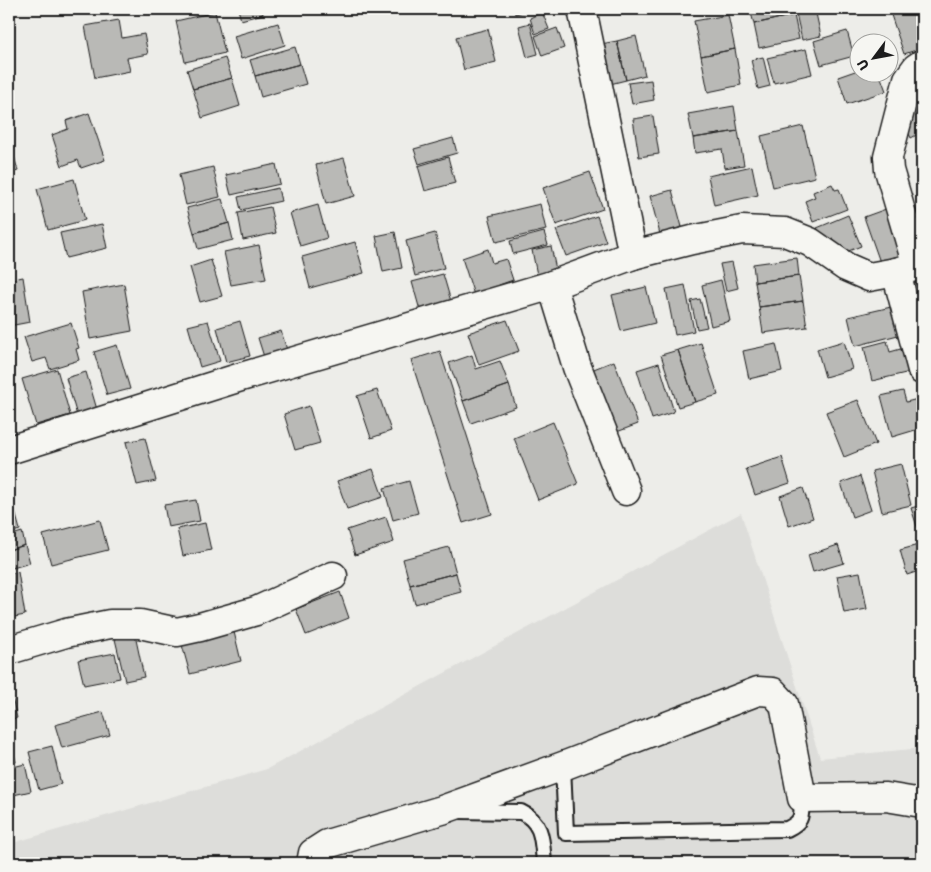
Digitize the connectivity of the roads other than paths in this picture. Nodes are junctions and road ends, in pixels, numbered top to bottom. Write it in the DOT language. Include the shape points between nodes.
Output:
graph roads {
  1 [pos="582,9"];
  2 [pos="922,64"];
  3 [pos="633,255"];
  4 [pos="912,268"];
  5 [pos="552,285"];
  6 [pos="922,370"];
  7 [pos="9,450"];
  8 [pos="626,491"];
  9 [pos="333,576"];
  10 [pos="9,650"];
  11 [pos="563,766"];
  12 [pos="802,798"];
  13 [pos="922,803"];
  14 [pos="442,810"];
  15 [pos="566,833"];
  16 [pos="542,834"];
  17 [pos="311,863"];
  18 [pos="544,863"];
  1 -- 3 [label="street"];
  2 -- 4 [label="street" via="908,79 888,157"];
  3 -- 4 [label="street" via="742,230 785,232 810,242 846,267 869,277"];
  3 -- 5 [label="street"];
  4 -- 6 [label="street"];
  5 -- 7 [label="street" via="250,374"];
  5 -- 8 [label="street" via="577,368"];
  9 -- 10 [label="street" via="256,611 200,627 176,632 140,624 110,624 66,632"];
  11 -- 12 [label="street" via="765,690 773,692 784,704"];
  11 -- 14 [label="street"];
  11 -- 15 [label="lane"];
  12 -- 13 [label="street" via="886,797"];
  12 -- 15 [label="lane" via="801,817 787,829"];
  14 -- 16 [label="lane" via="521,812 530,816"];
  14 -- 17 [label="street" via="327,844 313,853"];
  15 -- 16 [label="lane"];
  16 -- 18 [label="lane"];
}
